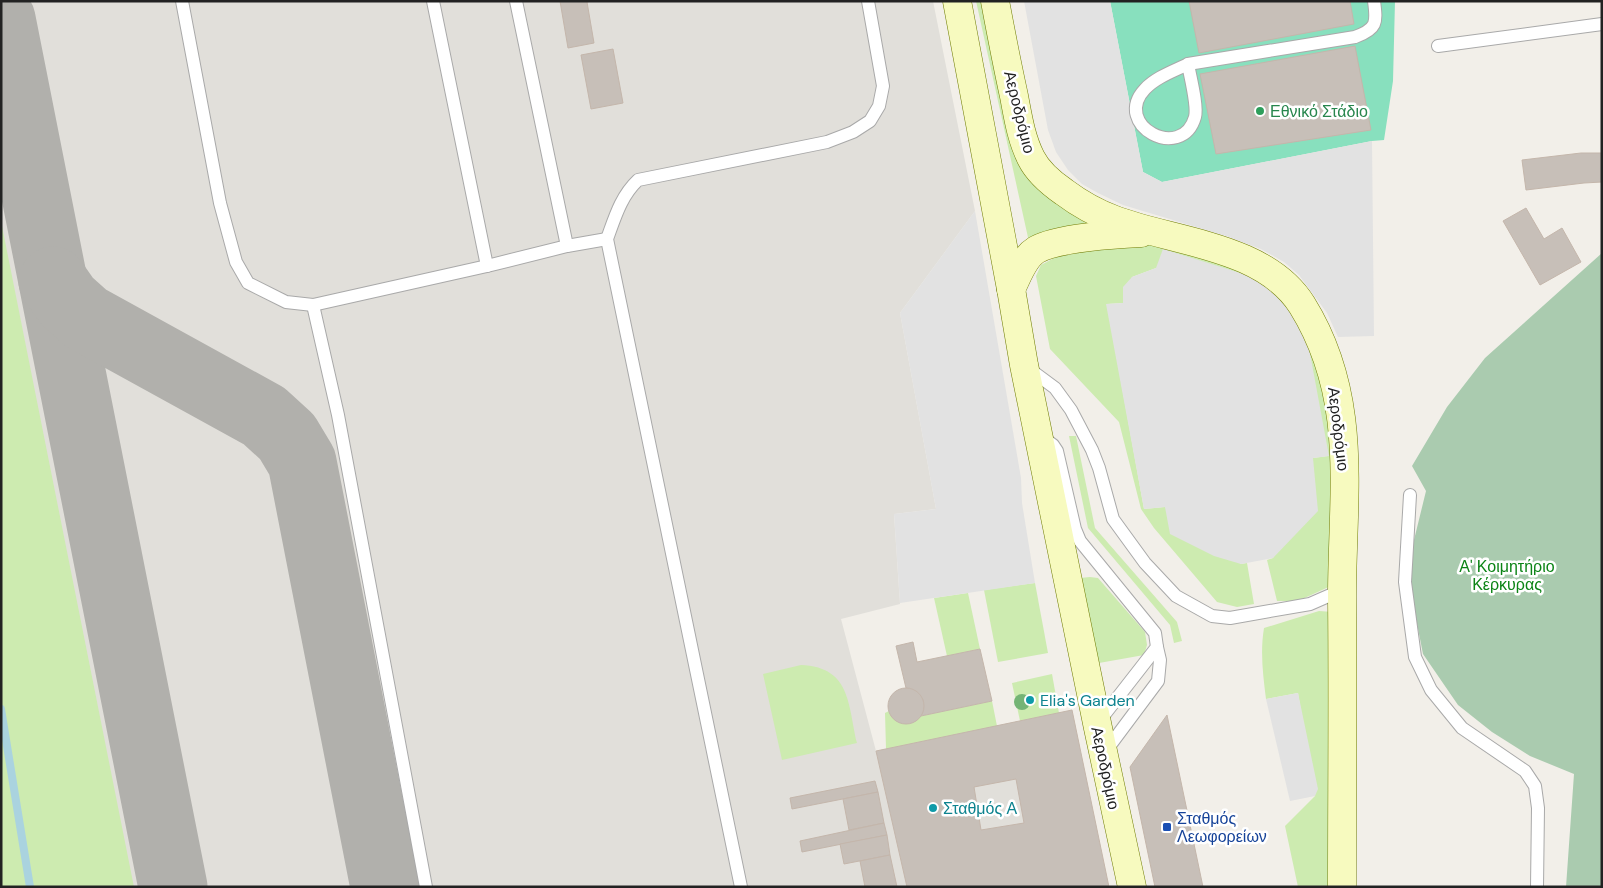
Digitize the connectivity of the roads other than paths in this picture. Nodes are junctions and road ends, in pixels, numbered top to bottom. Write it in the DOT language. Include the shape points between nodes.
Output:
graph roads {
  1 [pos="182,1"];
  2 [pos="433,1"];
  3 [pos="516,1"];
  4 [pos="868,1"];
  5 [pos="957,1"];
  6 [pos="995,1"];
  7 [pos="1374,1"];
  8 [pos="1602,24"];
  9 [pos="1438,46"];
  10 [pos="1188,64"];
  11 [pos="1155,232"];
  12 [pos="607,239"];
  13 [pos="567,246"];
  14 [pos="487,266"];
  15 [pos="1012,289"];
  16 [pos="314,305"];
  17 [pos="1024,365"];
  18 [pos="1038,434"];
  19 [pos="1410,495"];
  20 [pos="1342,590"];
  21 [pos="1157,647"];
  22 [pos="1100,741"];
  23 [pos="426,887"];
  24 [pos="741,887"];
  25 [pos="1132,887"];
  26 [pos="1342,887"];
  27 [pos="1537,887"];
  1 -- 16 [label="lane" via="220,203 236,262 248,283 286,302"];
  2 -- 14 [label="lane"];
  3 -- 13 [label="lane"];
  4 -- 12 [label="lane" via="882,86 879,106 870,121 827,142 638,180 628,190"];
  5 -- 15 [label="main road, Αεροδρόμιο"];
  6 -- 11 [label="main road, Αεροδρόμιο" via="1022,137 1032,160 1050,183 1081,205"];
  7 -- 10 [label="lane" via="1376,20 1372,29 1355,37"];
  8 -- 9 [label="lane"];
  10 -- 10 [label="lane" via="1152,83 1139,97 1137,115 1147,132 1165,138 1175,137 1191,125 1196,106"];
  11 -- 15 [label="main road" via="1096,237 1036,250 1024,262"];
  11 -- 20 [label="main road, Αεροδρόμιο" via="1205,245 1254,263 1280,280 1300,302 1321,340 1337,392 1342,424 1346,482"];
  12 -- 13 [label="lane"];
  12 -- 24 [label="lane"];
  13 -- 14 [label="lane"];
  14 -- 16 [label="lane"];
  15 -- 17 [label="main road, Αεροδρόμιο"];
  16 -- 23 [label="lane" via="338,415"];
  17 -- 18 [label="main road, Αεροδρόμιο"];
  17 -- 20 [label="lane" via="1055,388 1071,410 1099,468 1113,519 1145,563 1176,596 1212,616 1230,618 1310,604"];
  18 -- 21 [label="lane" via="1053,444 1057,451 1080,541 1155,633"];
  18 -- 22 [label="main road, Αεροδρόμιο"];
  19 -- 27 [label="lane" via="1405,582 1415,657 1430,690 1462,728 1526,771 1535,786 1538,808"];
  20 -- 26 [label="main road, Αεροδρόμιο"];
  21 -- 22 [label="lane" via="1104,715"];
  21 -- 22 [label="lane" via="1160,660 1158,681"];
  22 -- 25 [label="main road, Αεροδρόμιο"];
}
